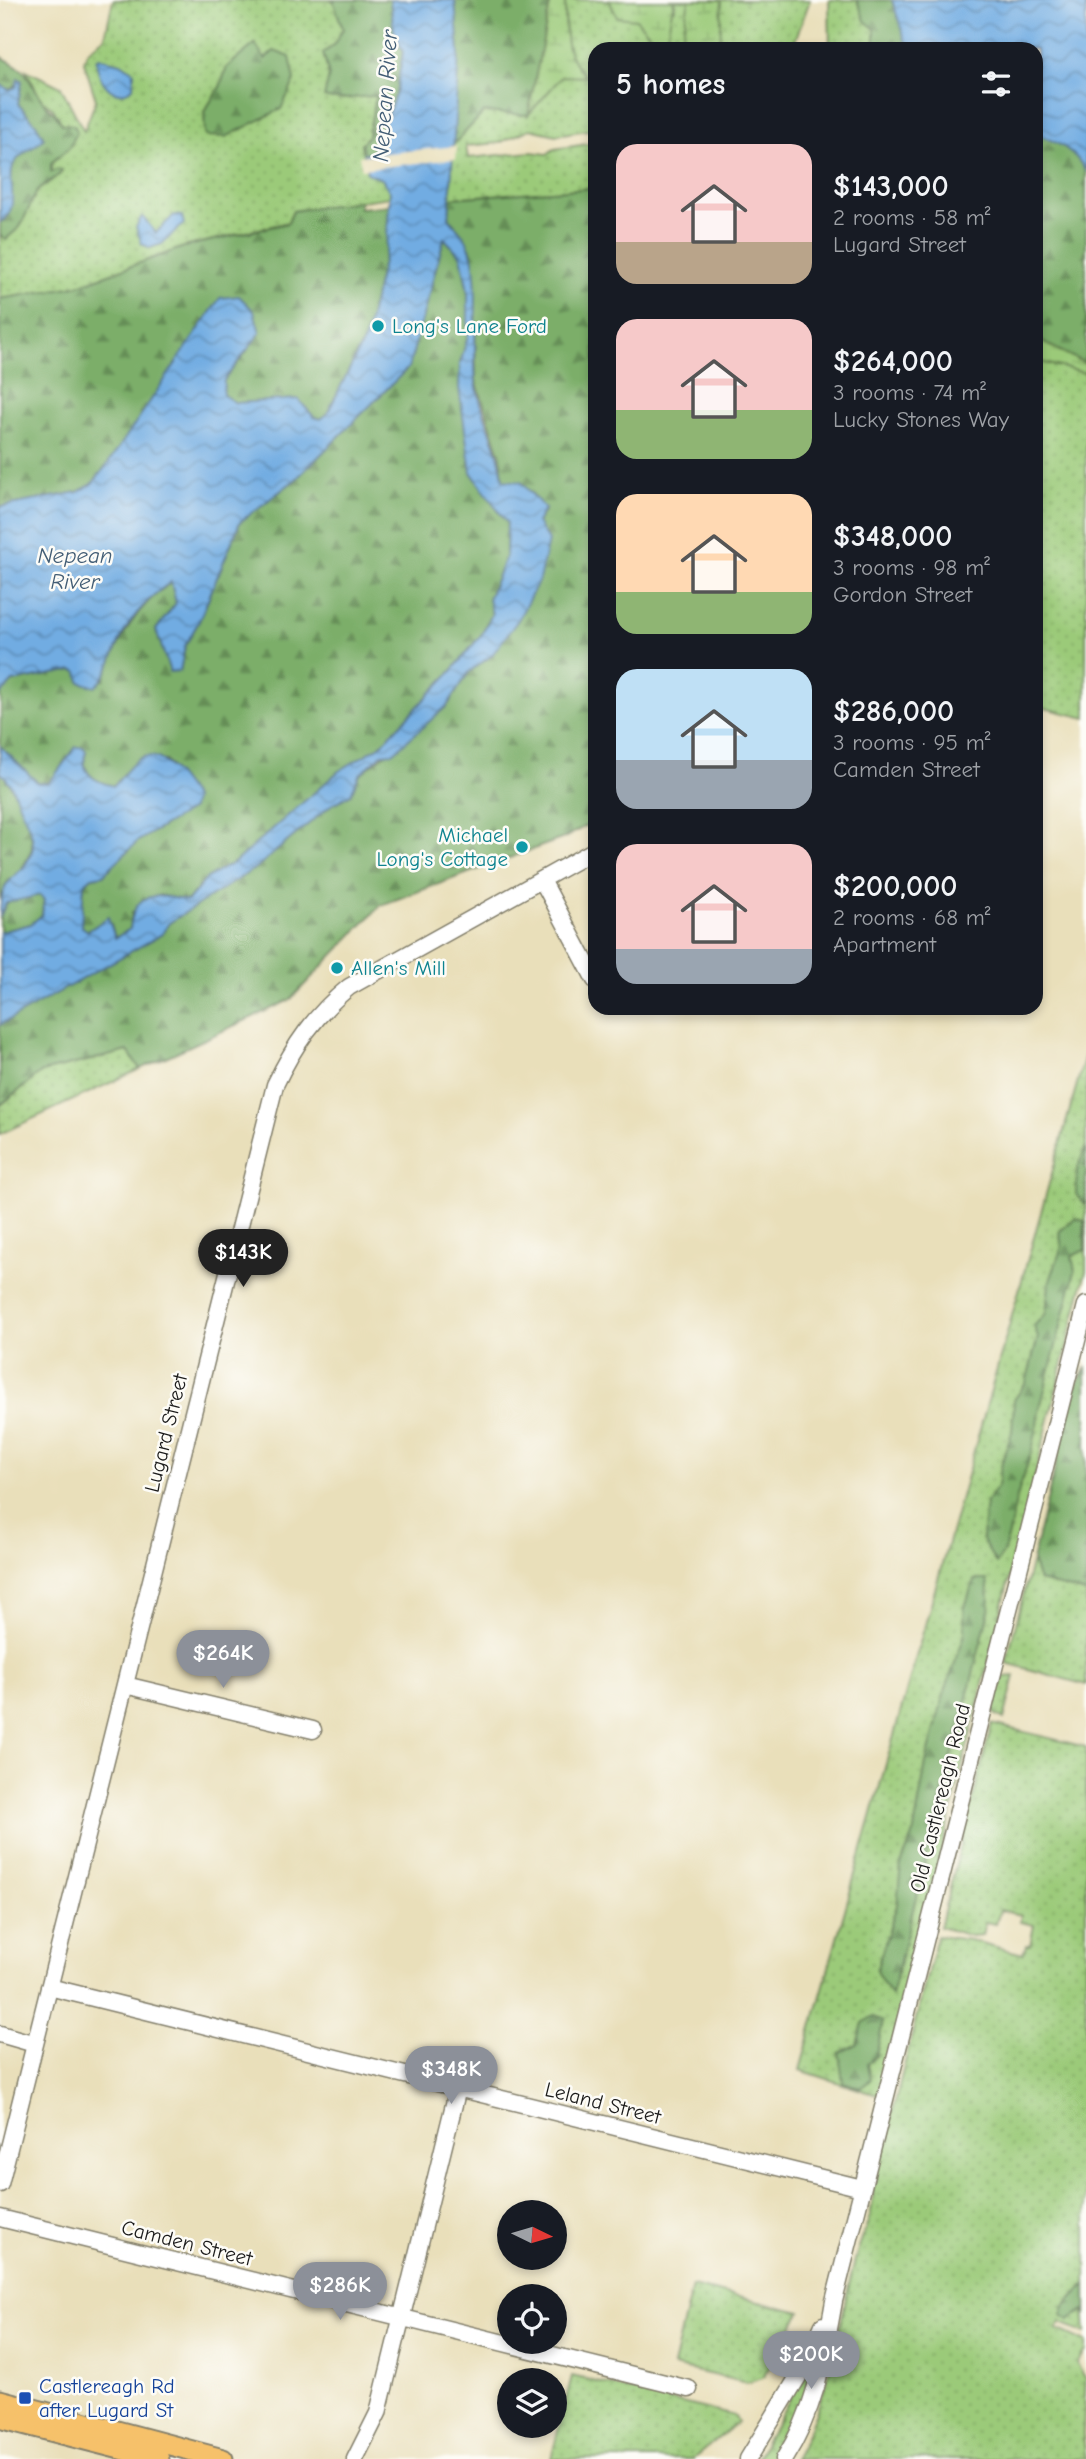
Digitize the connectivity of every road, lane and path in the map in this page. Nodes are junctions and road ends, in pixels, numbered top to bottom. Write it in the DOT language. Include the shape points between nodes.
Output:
graph roads {
  1 [pos="588,854"];
  2 [pos="542,880"];
  3 [pos="588,967"];
  4 [pos="1086,1305"];
  5 [pos="125,1685"];
  6 [pos="313,1730"];
  7 [pos="49,1987"];
  8 [pos="0,2034"];
  9 [pos="35,2044"];
  10 [pos="458,2088"];
  11 [pos="0,2184"];
  12 [pos="862,2188"];
  13 [pos="0,2218"];
  14 [pos="834,2301"];
  15 [pos="401,2318"];
  16 [pos="689,2389"];
  17 [pos="0,2400"];
  18 [pos="0,2418"];
  19 [pos="159,2459"];
  20 [pos="223,2459"];
  21 [pos="355,2459"];
  22 [pos="748,2459"];
  23 [pos="784,2459"];
  1 -- 2 [label="street, Lugard Street"];
  2 -- 3 [label="street"];
  2 -- 5 [label="street, Lugard Street" via="349,988 325,1007 289,1056 275,1085"];
  4 -- 12 [label="street, Old Castlereagh Road"];
  5 -- 6 [label="street"];
  5 -- 7 [label="street, Lugard Street"];
  7 -- 9 [label="street, Lugard Street"];
  7 -- 10 [label="street, Leland Street"];
  8 -- 9 [label="street"];
  9 -- 11 [label="street, Lugard Street"];
  10 -- 12 [label="street, Leland Street"];
  10 -- 15 [label="street"];
  12 -- 14 [label="street, Old Castlereagh Road"];
  13 -- 15 [label="street, Camden Street"];
  14 -- 22 [label="street, Old Castlereagh Road" via="807,2362"];
  14 -- 23 [label="street, Old Castlereagh Road" via="813,2403"];
  15 -- 16 [label="street, Camden Street"];
  15 -- 21 [label="street" via="376,2420"];
  17 -- 20 [label="main road"];
  18 -- 19 [label="main road"];
}
